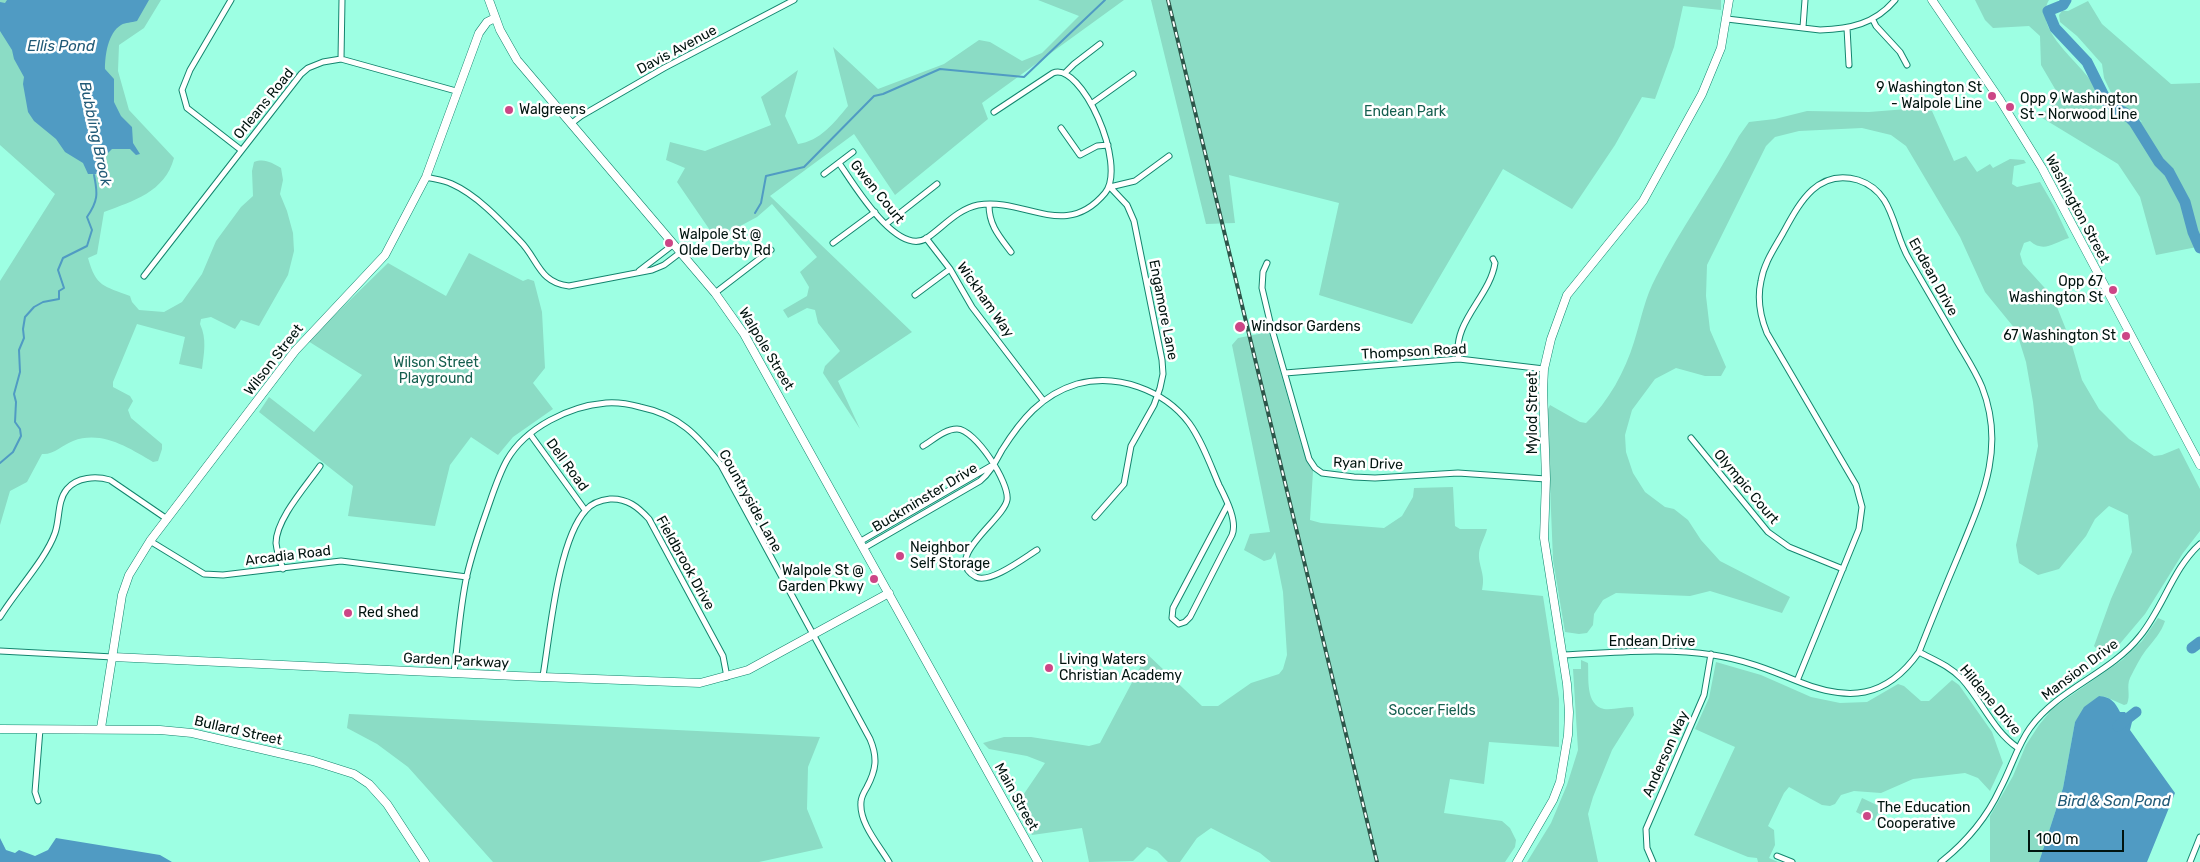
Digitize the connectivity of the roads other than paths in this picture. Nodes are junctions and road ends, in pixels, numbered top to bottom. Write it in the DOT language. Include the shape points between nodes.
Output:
graph roads {
  1 [pos="231,0"];
  2 [pos="342,0"];
  3 [pos="489,0"];
  4 [pos="794,0"];
  5 [pos="1729,0"];
  6 [pos="1805,0"];
  7 [pos="1895,0"];
  8 [pos="1932,0"];
  9 [pos="494,18"];
  10 [pos="1727,19"];
  11 [pos="1873,20"];
  12 [pos="1803,27"];
  13 [pos="1847,28"];
  14 [pos="1100,44"];
  15 [pos="341,59"];
  16 [pos="1849,65"];
  17 [pos="1907,65"];
  18 [pos="1066,73"];
  19 [pos="1133,74"];
  20 [pos="456,91"];
  21 [pos="1091,104"];
  22 [pos="994,112"];
  23 [pos="572,124"];
  24 [pos="1060,128"];
  25 [pos="1108,145"];
  26 [pos="241,150"];
  27 [pos="853,152"];
  28 [pos="1169,156"];
  29 [pos="839,163"];
  30 [pos="824,174"];
  31 [pos="426,177"];
  32 [pos="937,184"];
  33 [pos="1110,187"];
  34 [pos="989,205"];
  35 [pos="875,212"];
  36 [pos="886,224"];
  37 [pos="926,238"];
  38 [pos="674,244"];
  39 [pos="833,244"];
  40 [pos="771,250"];
  41 [pos="680,252"];
  42 [pos="1011,252"];
  43 [pos="1493,259"];
  44 [pos="1267,263"];
  45 [pos="950,269"];
  46 [pos="637,272"];
  47 [pos="144,276"];
  48 [pos="715,293"];
  49 [pos="915,296"];
  50 [pos="1459,358"];
  51 [pos="1544,369"];
  52 [pos="1285,373"];
  53 [pos="1158,396"];
  54 [pos="1043,400"];
  55 [pos="530,434"];
  56 [pos="1691,438"];
  57 [pos="923,446"];
  58 [pos="993,464"];
  59 [pos="2200,464"];
  60 [pos="320,466"];
  61 [pos="1546,479"];
  62 [pos="1228,506"];
  63 [pos="585,510"];
  64 [pos="1095,517"];
  65 [pos="167,518"];
  66 [pos="150,541"];
  67 [pos="2200,544"];
  68 [pos="862,545"];
  69 [pos="1037,550"];
  70 [pos="283,569"];
  71 [pos="1843,569"];
  72 [pos="467,577"];
  73 [pos="889,593"];
  74 [pos="0,617"];
  75 [pos="813,635"];
  76 [pos="0,650"];
  77 [pos="1919,652"];
  78 [pos="1711,654"];
  79 [pos="1564,655"];
  80 [pos="113,657"];
  81 [pos="454,673"];
  82 [pos="543,676"];
  83 [pos="728,677"];
  84 [pos="1797,681"];
  85 [pos="0,728"];
  86 [pos="40,728"];
  87 [pos="100,728"];
  88 [pos="973,745"];
  89 [pos="2018,748"];
  90 [pos="38,801"];
  91 [pos="2200,837"];
  92 [pos="1777,856"];
  93 [pos="426,862"];
  94 [pos="889,862"];
  95 [pos="1038,862"];
  96 [pos="1517,862"];
  97 [pos="1653,862"];
  98 [pos="1792,862"];
  99 [pos="1940,862"];
  100 [pos="2190,862"];
  1 -- 26 [label="street" via="190,70 182,90 187,108"];
  2 -- 15 [label="street"];
  3 -- 9 [label="street, Walpole Street"];
  4 -- 23 [label="street, Davis Avenue" via="654,74"];
  5 -- 10 [label="street, Mylod Street"];
  6 -- 12 [label="street"];
  7 -- 11 [label="street"];
  8 -- 59 [label="street, Washington Street" via="2042,168"];
  9 -- 20 [label="street, Wilson Street" via="479,33"];
  9 -- 23 [label="street, Walpole Street" via="517,60"];
  10 -- 12 [label="street"];
  10 -- 51 [label="street, Mylod Street" via="1721,48 1707,84 1654,184 1566,295"];
  11 -- 13 [label="street"];
  11 -- 17 [label="street"];
  12 -- 13 [label="street" via="1820,30"];
  13 -- 16 [label="street"];
  14 -- 18 [label="street"];
  15 -- 20 [label="street, Orleans Road"];
  15 -- 26 [label="street, Orleans Road" via="323,62 300,74"];
  18 -- 21 [label="street"];
  18 -- 22 [label="street" via="1053,73"];
  19 -- 21 [label="street"];
  20 -- 31 [label="street, Wilson Street"];
  21 -- 25 [label="street" via="1105,130"];
  23 -- 38 [label="street, Walpole Street"];
  24 -- 25 [label="street" via="1080,155 1097,146"];
  25 -- 33 [label="street" via="1112,176"];
  26 -- 47 [label="street, Orleans Road"];
  27 -- 29 [label="street"];
  28 -- 33 [label="street" via="1135,180"];
  29 -- 30 [label="street"];
  29 -- 35 [label="street, Gwen Court"];
  31 -- 46 [label="street" via="451,183 475,198 522,242 552,282 569,286"];
  31 -- 65 [label="street, Wilson Street" via="385,255 295,351"];
  32 -- 36 [label="street"];
  33 -- 34 [label="street" via="1085,211 1068,216"];
  33 -- 53 [label="street, Engamore Lane" via="1127,205 1134,221 1162,360 1163,374"];
  34 -- 37 [label="street" via="965,210"];
  34 -- 42 [label="street" via="993,228"];
  35 -- 36 [label="street, Gwen Court"];
  35 -- 39 [label="street"];
  36 -- 37 [label="street, Gwen Court" via="906,239 917,241"];
  37 -- 45 [label="street, Wickham Way"];
  38 -- 41 [label="street, Walpole Street"];
  38 -- 46 [label="street"];
  40 -- 48 [label="street"];
  41 -- 46 [label="street" via="664,265"];
  41 -- 48 [label="street, Walpole Street"];
  43 -- 50 [label="street" via="1491,278 1458,340"];
  44 -- 52 [label="street, Ryan Drive" via="1262,288"];
  45 -- 49 [label="street"];
  45 -- 54 [label="street, Wickham Way" via="972,307"];
  48 -- 68 [label="street, Walpole Street" via="758,357"];
  50 -- 51 [label="street, Thompson Road"];
  50 -- 52 [label="street, Thompson Road"];
  51 -- 61 [label="street, Mylod Street" via="1542,408"];
  52 -- 61 [label="street, Ryan Drive" via="1309,459 1322,473 1375,478 1458,473"];
  53 -- 54 [label="street, Buckminster Drive" via="1133,385 1101,381 1077,384"];
  53 -- 62 [label="street, Buckminster Drive" via="1178,411 1194,432"];
  53 -- 64 [label="street, Engamore Lane" via="1131,446 1124,484"];
  54 -- 58 [label="street, Buckminster Drive" via="1023,420"];
  55 -- 63 [label="street, Dell Road"];
  55 -- 72 [label="street, Countryside Lane" via="508,459 488,507"];
  55 -- 75 [label="street, Countryside Lane" via="576,409 612,402 654,410 682,423 704,443 721,465"];
  56 -- 71 [label="street, Olympic Court" via="1775,538"];
  57 -- 58 [label="street" via="946,432 958,429 974,438"];
  58 -- 68 [label="street, Buckminster Drive" via="974,485"];
  58 -- 69 [label="street" via="1007,493 1007,502 969,550 968,569 979,578 988,579"];
  60 -- 70 [label="street" via="285,516 278,532 276,542"];
  61 -- 79 [label="street, Mylod Street" via="1544,543"];
  62 -- 62 [label="street, Buckminster Drive" via="1173,608 1172,618 1179,624 1190,617 1234,531"];
  63 -- 82 [label="street" via="561,567"];
  63 -- 83 [label="street, Fieldbrook Drive" via="602,500 624,500 634,504 649,519 723,656"];
  65 -- 66 [label="street, Wilson Street"];
  65 -- 74 [label="street" via="110,480 86,478 75,483 62,497 55,535"];
  66 -- 70 [label="street, Arcadia Road" via="204,574 223,576"];
  66 -- 80 [label="street, Wilson Street" via="129,575 122,595"];
  67 -- 89 [label="street, Mansion Drive" via="2180,570 2141,635 2119,656 2051,704 2029,729"];
  68 -- 73 [label="street, Walpole Street"];
  70 -- 72 [label="street, Arcadia Road" via="341,561"];
  71 -- 77 [label="street, Endean Drive" via="1861,524 1860,496 1771,341 1759,299 1765,265 1802,199 1818,185 1843,178 1868,184 1887,202 1902,247 1976,375 1990,416 1992,446 1985,489"];
  71 -- 84 [label="street, Endean Drive"];
  72 -- 81 [label="street, Countryside Lane"];
  73 -- 75 [label="street, Garden Parkway"];
  73 -- 88 [label="street, Walpole Street"];
  75 -- 83 [label="street, Garden Parkway" via="759,665"];
  75 -- 94 [label="street, Countryside Lane" via="874,750 875,770 862,795 862,811"];
  76 -- 80 [label="street, Garden Parkway"];
  77 -- 84 [label="street, Endean Drive" via="1893,680 1864,693 1832,693"];
  77 -- 89 [label="street, Hildene Drive" via="1956,673 2006,740"];
  78 -- 79 [label="street, Endean Drive" via="1658,651"];
  78 -- 84 [label="street, Endean Drive"];
  78 -- 97 [label="street, Anderson Way" via="1704,695 1646,828 1647,848"];
  79 -- 96 [label="street, Mylod Street" via="1569,712 1564,764 1553,800"];
  80 -- 81 [label="street, Garden Parkway"];
  80 -- 87 [label="street, Wilson Street"];
  81 -- 82 [label="street, Garden Parkway"];
  82 -- 83 [label="street, Garden Parkway" via="680,683"];
  85 -- 86 [label="street, Bullard Street"];
  86 -- 87 [label="street, Bullard Street"];
  86 -- 90 [label="street" via="35,792"];
  87 -- 93 [label="street, Bullard Street" via="192,733 313,761 354,774 381,797"];
  88 -- 95 [label="street, Main Street"];
  89 -- 99 [label="street, Mansion Drive" via="2000,791 1970,835"];
  91 -- 100 [label="street"];
  92 -- 98 [label="street"];
}
